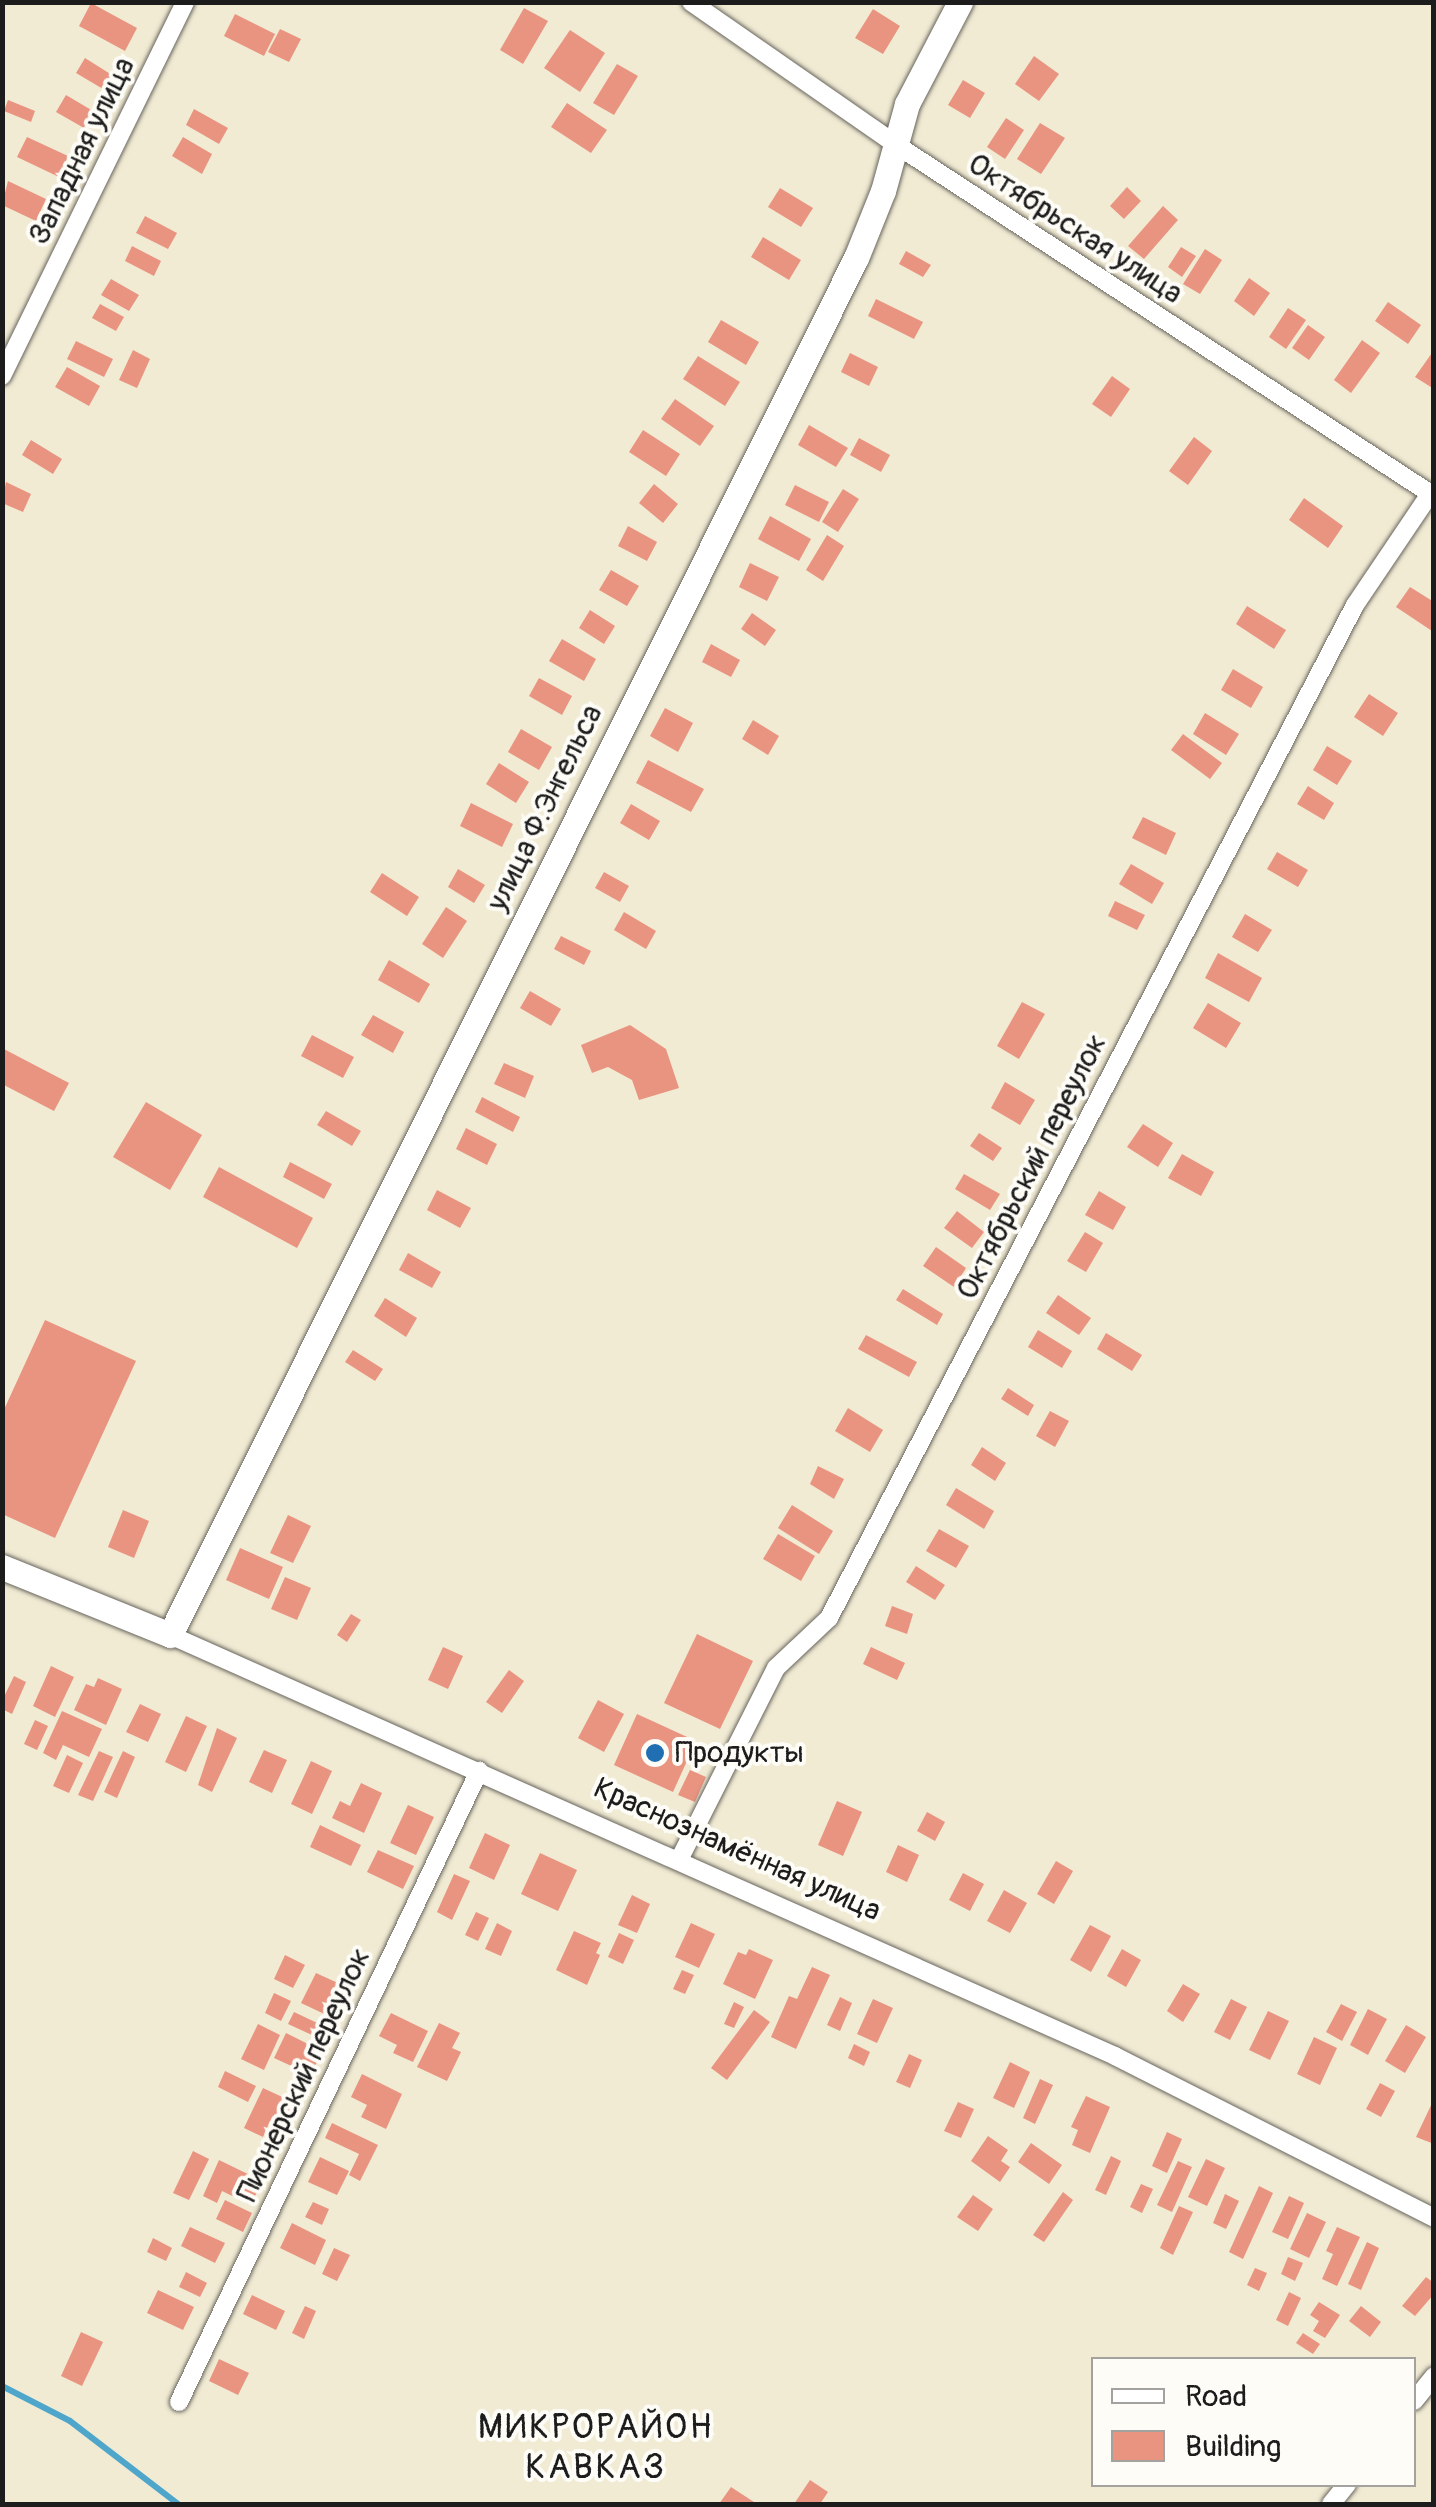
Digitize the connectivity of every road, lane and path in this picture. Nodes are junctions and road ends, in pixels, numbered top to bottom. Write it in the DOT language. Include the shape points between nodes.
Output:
graph roads {
  1 [pos="185,2"];
  2 [pos="691,2"];
  3 [pos="960,2"];
  4 [pos="894,144"];
  5 [pos="2,376"];
  6 [pos="1432,495"];
  7 [pos="2,1566"];
  8 [pos="170,1636"];
  9 [pos="479,1771"];
  10 [pos="679,1860"];
  11 [pos="1434,2218"];
  12 [pos="1434,2376"];
  13 [pos="1416,2398"];
  14 [pos="179,2402"];
  1 -- 5 [label="street, Западная улица"];
  2 -- 4 [label="street, Октябрьская улица"];
  3 -- 4 [label="main road, улица Ф.Энгельса" via="923,69"];
  4 -- 6 [label="street, Октябрьская улица"];
  4 -- 8 [label="main road, улица Ф.Энгельса" via="856,258"];
  6 -- 10 [label="street, Октябрьский переулок" via="1355,605 828,1618 776,1668"];
  7 -- 8 [label="main road, Краснознамённая улица"];
  8 -- 9 [label="street, Краснознамённая улица"];
  9 -- 10 [label="street, Краснознамённая улица"];
  9 -- 14 [label="street, Пионерский переулок"];
  10 -- 11 [label="street, Краснознамённая улица" via="1165,2079"];
  12 -- 13 [label="street"];
}
